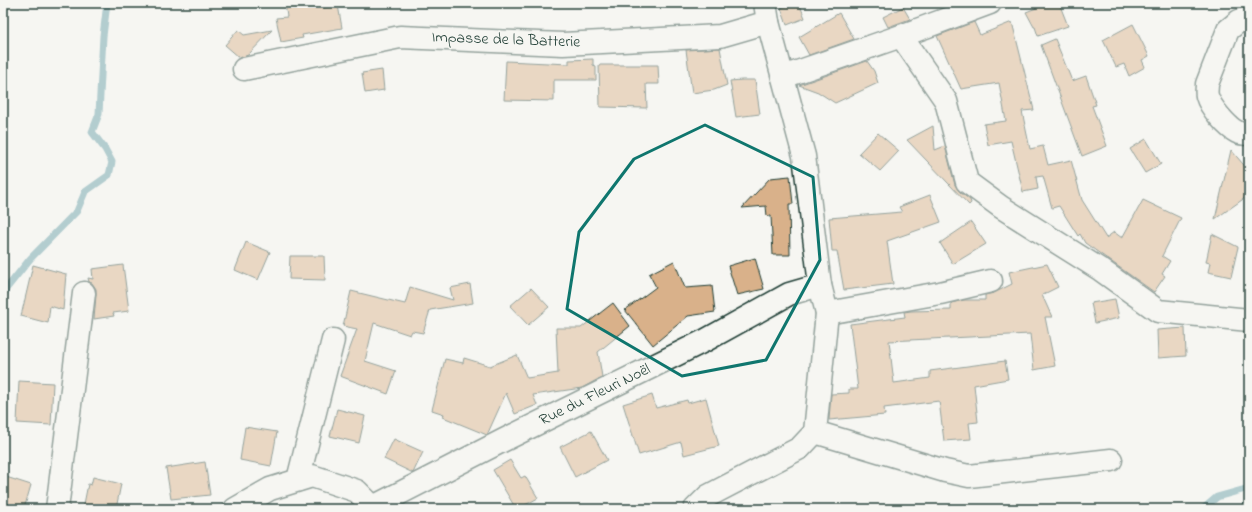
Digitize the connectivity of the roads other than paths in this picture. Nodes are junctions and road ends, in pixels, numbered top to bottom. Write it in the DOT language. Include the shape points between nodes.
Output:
graph roads {
  1 [pos="984,4"];
  2 [pos="767,12"];
  3 [pos="1249,17"];
  4 [pos="901,36"];
  5 [pos="244,70"];
  6 [pos="783,77"];
  7 [pos="1249,134"];
  8 [pos="991,281"];
  9 [pos="820,285"];
  10 [pos="84,293"];
  11 [pos="827,313"];
  12 [pos="1249,320"];
  13 [pos="333,340"];
  14 [pos="815,432"];
  15 [pos="1111,460"];
  16 [pos="298,480"];
  17 [pos="372,508"];
  18 [pos="57,509"];
  19 [pos="235,509"];
  20 [pos="695,509"];
  1 -- 4 [label="street"];
  2 -- 5 [label="street, Impasse de la Batterie" via="720,36 563,44 400,37"];
  2 -- 6 [label="street"];
  3 -- 7 [label="street" via="1228,30 1206,91 1212,106 1229,127 1238,133"];
  4 -- 6 [label="street"];
  4 -- 12 [label="street" via="946,101 967,182 1101,270 1158,311"];
  6 -- 9 [label="street" via="804,156"];
  8 -- 11 [label="street" via="940,293"];
  9 -- 11 [label="street"];
  9 -- 17 [label="street, Rue du Fleuri Noël" via="789,294 692,347"];
  10 -- 18 [label="street"];
  11 -- 14 [label="street"];
  13 -- 16 [label="street"];
  14 -- 15 [label="street" via="969,476"];
  14 -- 20 [label="street" via="800,448 708,496"];
  16 -- 17 [label="street" via="312,476 357,491"];
  16 -- 19 [label="street" via="270,489"];
}
